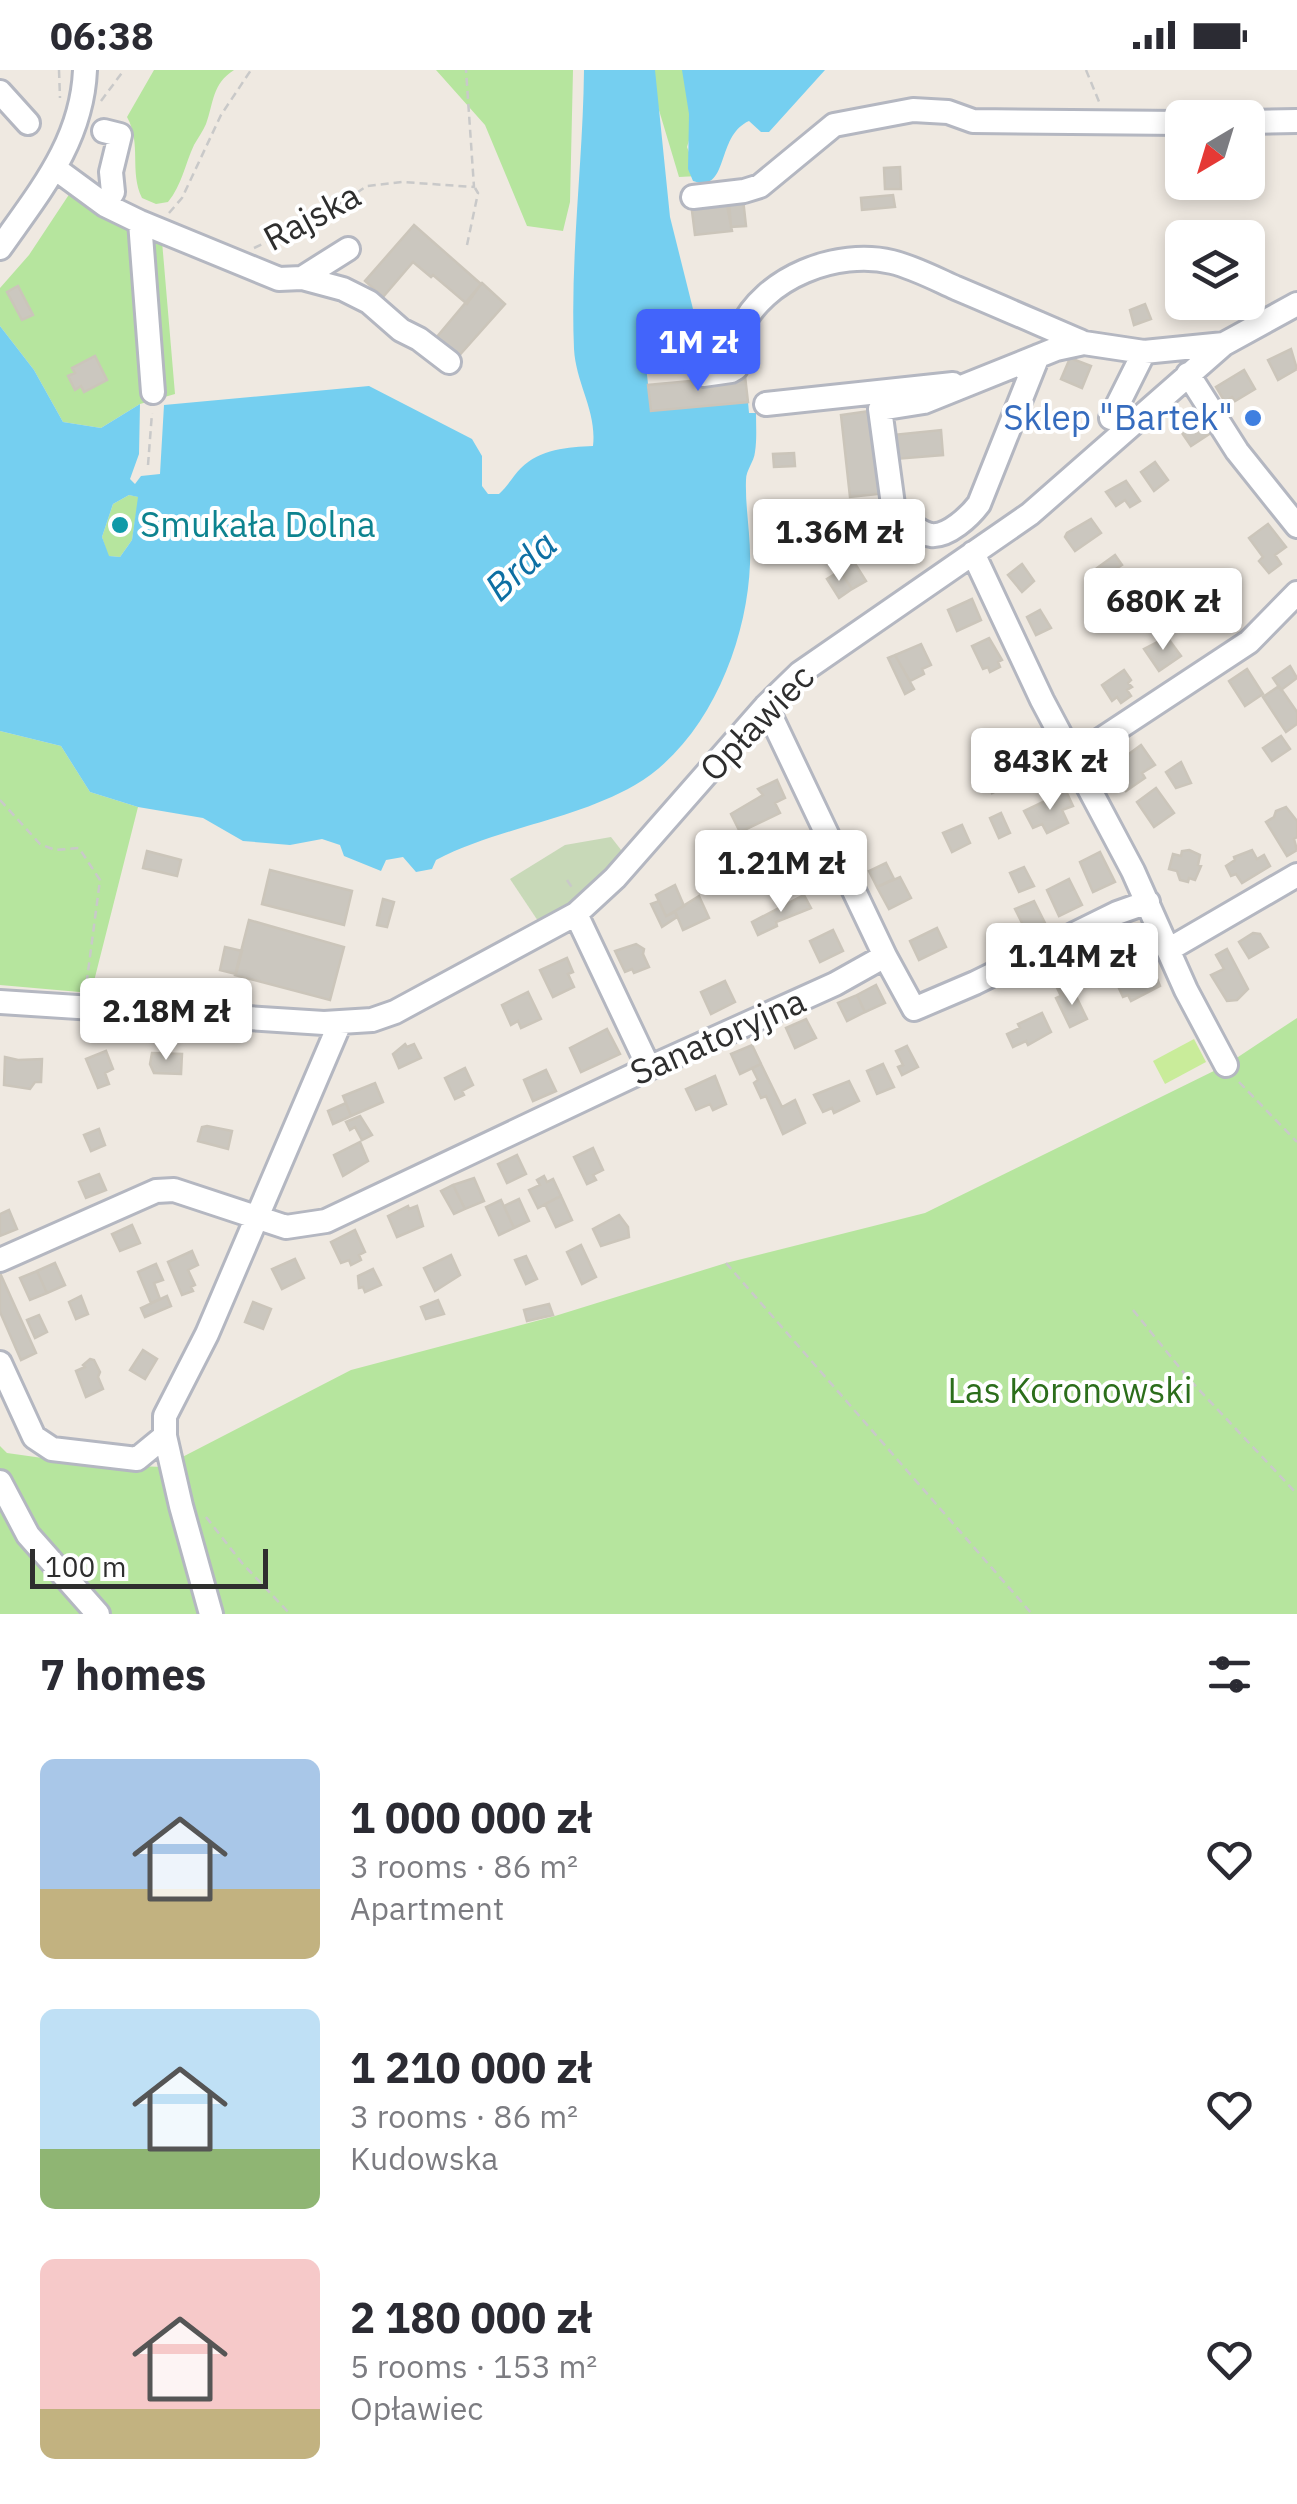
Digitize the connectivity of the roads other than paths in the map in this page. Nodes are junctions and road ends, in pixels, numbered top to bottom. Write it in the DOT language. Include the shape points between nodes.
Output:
graph roads {
  1 [pos="82,72"];
  2 [pos="0,92"];
  3 [pos="99,121"];
  4 [pos="1297,121"];
  5 [pos="1265,122"];
  6 [pos="28,123"];
  7 [pos="1165,123"];
  8 [pos="56,170"];
  9 [pos="693,196"];
  10 [pos="105,205"];
  11 [pos="147,225"];
  12 [pos="0,248"];
  13 [pos="348,249"];
  14 [pos="302,278"];
  15 [pos="1297,304"];
  16 [pos="1084,343"];
  17 [pos="1224,344"];
  18 [pos="1144,352"];
  19 [pos="1038,356"];
  20 [pos="449,362"];
  21 [pos="704,374"];
  22 [pos="1188,374"];
  23 [pos="966,385"];
  24 [pos="153,392"];
  25 [pos="766,404"];
  26 [pos="1111,418"];
  27 [pos="1297,526"];
  28 [pos="973,552"];
  29 [pos="1297,593"];
  30 [pos="766,706"];
  31 [pos="1073,758"];
  32 [pos="1297,875"];
  33 [pos="1148,902"];
  34 [pos="576,914"];
  35 [pos="1168,950"];
  36 [pos="885,956"];
  37 [pos="0,1002"];
  38 [pos="340,1023"];
  39 [pos="1226,1065"];
  40 [pos="649,1068"];
  41 [pos="258,1218"];
  42 [pos="2,1259"];
  43 [pos="0,1363"];
  44 [pos="165,1436"];
  45 [pos="0,1482"];
  46 [pos="98,1614"];
  47 [pos="210,1614"];
  1 -- 8 [label="street" via="74,131"];
  2 -- 6 [label="street"];
  3 -- 10 [label="street" via="120,135 113,192"];
  4 -- 5 [label="street"];
  7 -- 9 [label="street" via="973,121 913,110 834,125 760,186"];
  8 -- 10 [label="street, Rajska"];
  8 -- 12 [label="street"];
  10 -- 11 [label="street, Rajska"];
  11 -- 14 [label="street, Rajska" via="279,279"];
  11 -- 24 [label="street"];
  13 -- 14 [label="street"];
  14 -- 20 [label="street" via="369,302"];
  15 -- 17 [label="street, Opławiec"];
  16 -- 18 [label="street"];
  16 -- 19 [label="street"];
  16 -- 21 [label="street" via="893,262 855,260 815,267 772,291 741,328 736,368"];
  17 -- 18 [label="street"];
  17 -- 22 [label="street, Opławiec"];
  18 -- 26 [label="street"];
  19 -- 23 [label="street"];
  19 -- 23 [label="street" via="979,504 969,518 928,534 894,512 880,409 924,402"];
  22 -- 27 [label="street"];
  22 -- 28 [label="street, Opławiec" via="1046,500"];
  23 -- 25 [label="street"];
  28 -- 30 [label="street, Opławiec" via="812,662"];
  28 -- 31 [label="street"];
  29 -- 31 [label="street" via="1249,642"];
  30 -- 34 [label="street, Opławiec"];
  30 -- 36 [label="street"];
  31 -- 33 [label="street"];
  32 -- 35 [label="street"];
  33 -- 35 [label="street"];
  33 -- 36 [label="street" via="914,1009"];
  34 -- 38 [label="street, Opławiec" via="395,1012"];
  34 -- 40 [label="street"];
  35 -- 39 [label="street"];
  36 -- 40 [label="street, Sanatoryjna"];
  37 -- 38 [label="street, Opławiec"];
  38 -- 41 [label="street"];
  40 -- 41 [label="street, Sanatoryjna" via="326,1222 286,1228"];
  41 -- 42 [label="street, Sanatoryjna" via="174,1190 156,1191"];
  41 -- 44 [label="street" via="165,1416"];
  43 -- 44 [label="street" via="34,1438 52,1449 138,1458"];
  44 -- 47 [label="street"];
  45 -- 46 [label="street" via="28,1536"];
}
